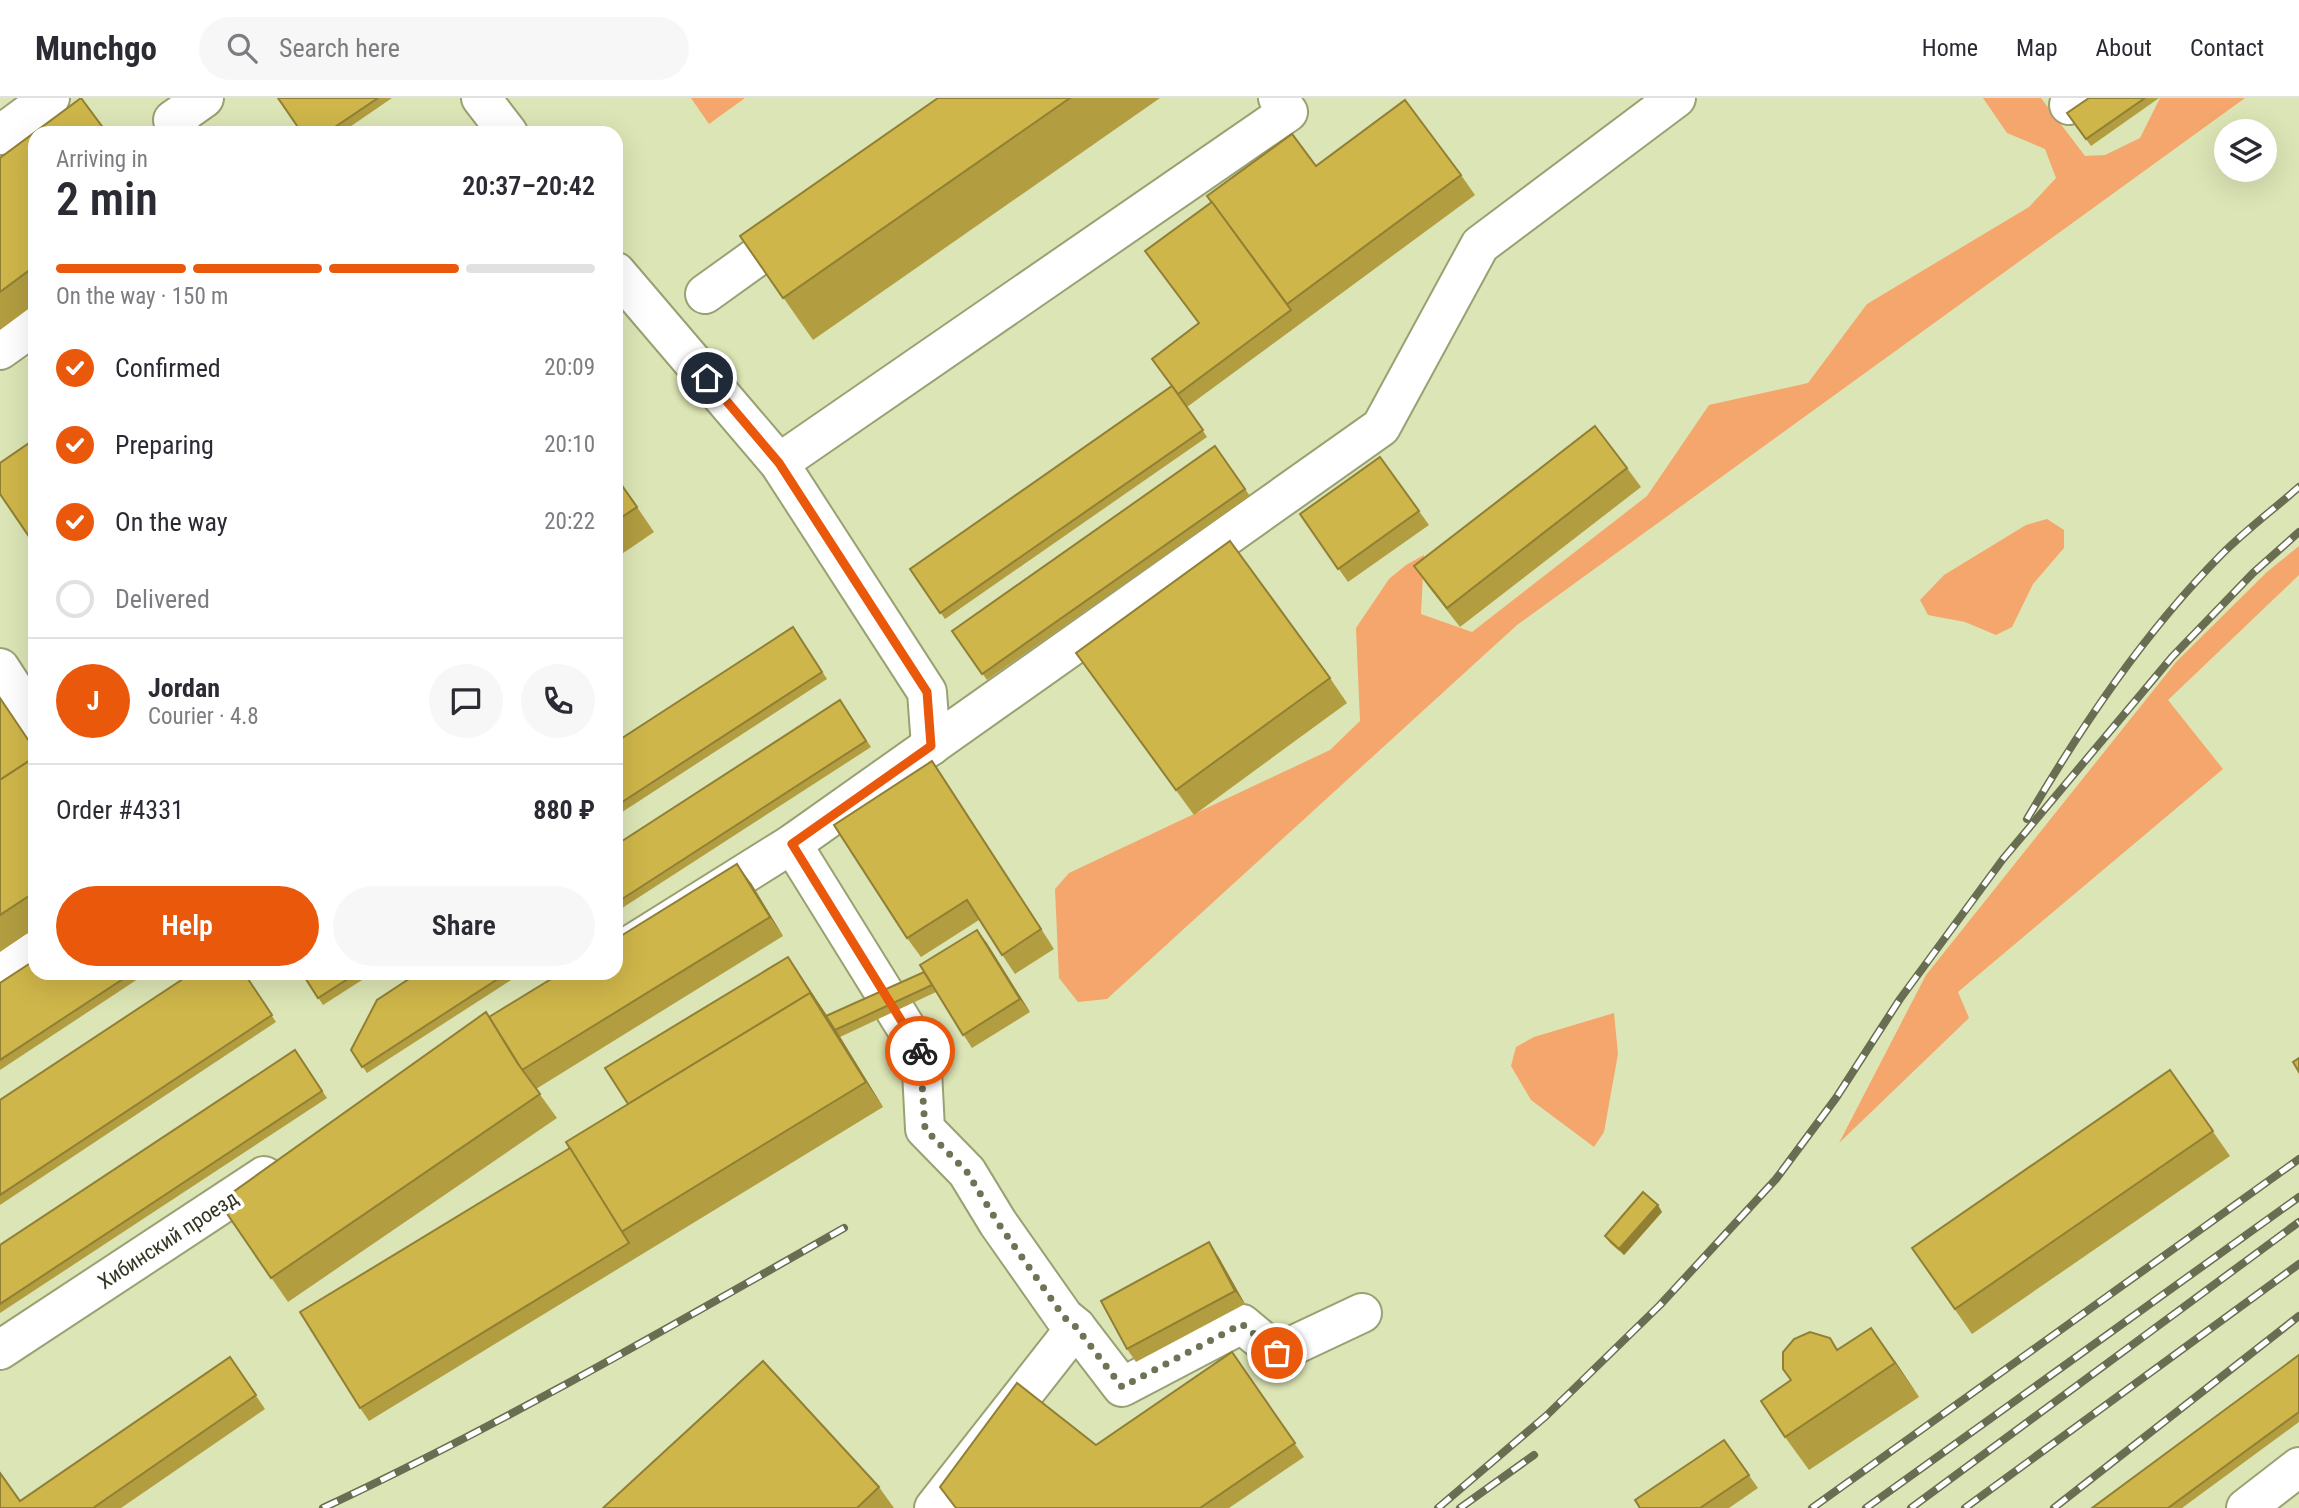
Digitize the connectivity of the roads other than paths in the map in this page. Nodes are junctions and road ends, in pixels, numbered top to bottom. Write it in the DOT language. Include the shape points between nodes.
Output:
graph roads {
  1 [pos="50,98"];
  2 [pos="204,98"];
  3 [pos="481,98"];
  4 [pos="1278,98"];
  5 [pos="1676,98"];
  6 [pos="170,117"];
  7 [pos="503,126"];
  8 [pos="0,135"];
  9 [pos="827,207"];
  10 [pos="623,280"];
  11 [pos="705,294"];
  12 [pos="28,330"];
  13 [pos="0,350"];
  14 [pos="779,463"];
  15 [pos="0,668"];
  16 [pos="28,711"];
  17 [pos="931,746"];
  18 [pos="792,844"];
  19 [pos="623,950"];
  20 [pos="28,956"];
  21 [pos="0,974"];
  22 [pos="288,1160"];
  23 [pos="1362,1313"];
  24 [pos="1076,1327"];
  25 [pos="0,1350"];
  26 [pos="2299,1468"];
  27 [pos="934,1508"];
  28 [pos="2246,1508"];
  1 -- 8 [label="street"];
  2 -- 6 [label="street"];
  3 -- 7 [label="street"];
  4 -- 14 [label="street" via="1288,112"];
  5 -- 17 [label="street" via="1480,245 1381,427"];
  9 -- 11 [label="street"];
  10 -- 14 [label="street"];
  12 -- 13 [label="street"];
  14 -- 17 [label="street" via="927,692"];
  15 -- 16 [label="street"];
  17 -- 18 [label="street"];
  18 -- 19 [label="street"];
  18 -- 24 [label="street" via="920,1052 925,1129 967,1172 1029,1269"];
  20 -- 21 [label="street"];
  22 -- 25 [label="street, Хибинский проезд"];
  23 -- 24 [label="street" via="1277,1353 1242,1324 1122,1387"];
  24 -- 27 [label="street"];
  26 -- 28 [label="street"];
}
